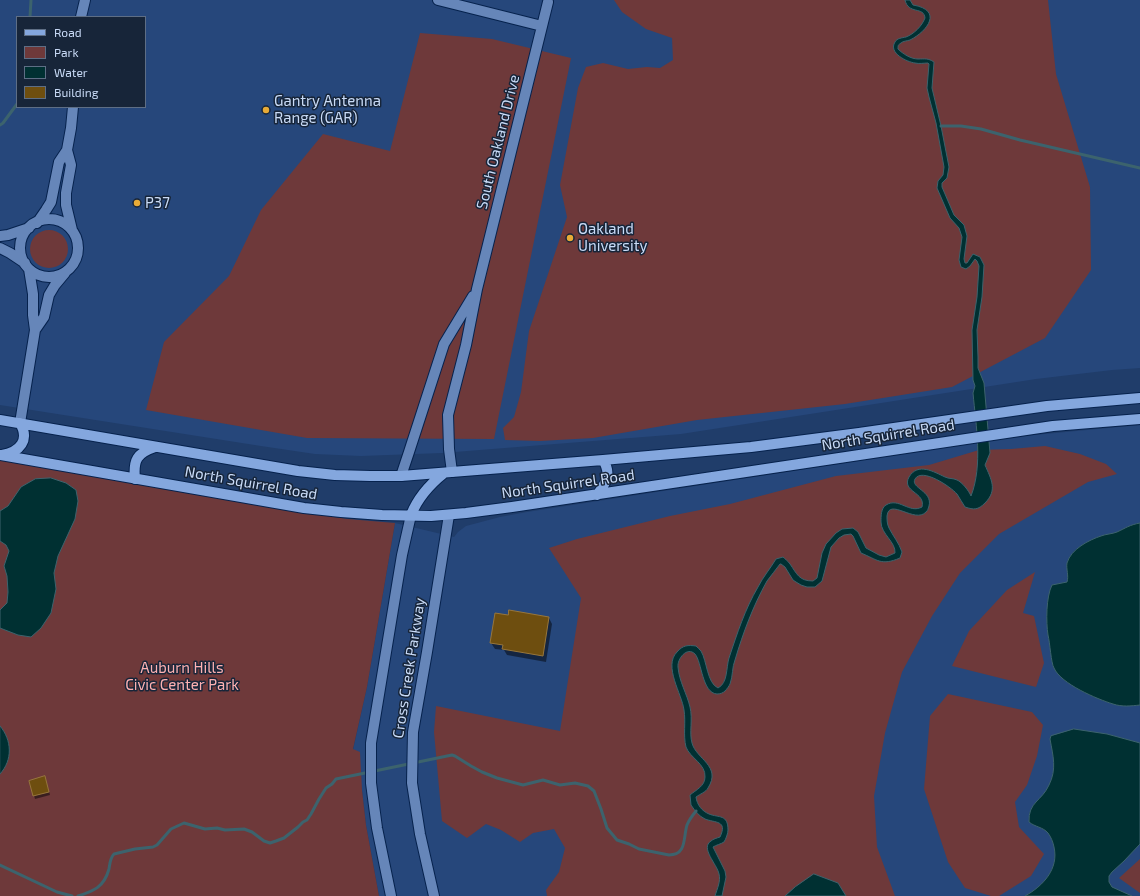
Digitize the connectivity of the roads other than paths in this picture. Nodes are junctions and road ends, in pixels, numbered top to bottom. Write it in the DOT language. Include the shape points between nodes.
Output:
graph roads {
  1 [pos="78,0"];
  2 [pos="85,0"];
  3 [pos="438,0"];
  4 [pos="548,2"];
  5 [pos="80,16"];
  6 [pos="80,16"];
  7 [pos="542,26"];
  8 [pos="73,108"];
  9 [pos="67,150"];
  10 [pos="33,225"];
  11 [pos="72,231"];
  12 [pos="0,236"];
  13 [pos="0,248"];
  14 [pos="27,266"];
  15 [pos="65,272"];
  16 [pos="477,289"];
  17 [pos="35,330"];
  18 [pos="1140,398"];
  19 [pos="1140,419"];
  20 [pos="0,420"];
  21 [pos="20,423"];
  22 [pos="155,447"];
  23 [pos="0,455"];
  24 [pos="603,460"];
  25 [pos="448,473"];
  26 [pos="400,476"];
  27 [pos="135,478"];
  28 [pos="597,495"];
  29 [pos="449,514"];
  30 [pos="411,515"];
  31 [pos="391,896"];
  32 [pos="434,896"];
  1 -- 5 [label="street"];
  2 -- 6 [label="street"];
  3 -- 7 [label="street"];
  4 -- 7 [label="street, South Oakland Drive"];
  7 -- 16 [label="street, South Oakland Drive"];
  8 -- 9 [label="street"];
  9 -- 10 [label="street" via="59,162 51,202"];
  9 -- 11 [label="street" via="71,165 65,199"];
  10 -- 11 [label="street" via="55,220"];
  10 -- 12 [label="street"];
  10 -- 14 [label="street" via="21,244 21,254"];
  11 -- 15 [label="street" via="78,245 77,256 73,265"];
  13 -- 14 [label="street"];
  14 -- 15 [label="street" via="37,274 47,277"];
  14 -- 17 [label="street" via="33,294"];
  15 -- 17 [label="street" via="49,295 44,317"];
  16 -- 25 [label="street, South Oakland Drive" via="448,415"];
  16 -- 26 [label="street, South Oakland Drive" via="444,344"];
  17 -- 21 [label="street"];
  18 -- 24 [label="main road, North Squirrel Road" via="1014,410 759,446"];
  19 -- 28 [label="main road, North Squirrel Road" via="1084,422 1016,431"];
  20 -- 21 [label="main road, North Squirrel Road"];
  21 -- 22 [label="main road, North Squirrel Road"];
  21 -- 23 [label="main road" via="24,432 22,443 14,452"];
  22 -- 26 [label="main road, North Squirrel Road" via="317,473"];
  22 -- 27 [label="main road" via="138,456 134,468"];
  23 -- 27 [label="main road, North Squirrel Road"];
  24 -- 25 [label="main road, North Squirrel Road"];
  24 -- 28 [label="main road" via="608,475"];
  25 -- 26 [label="main road, North Squirrel Road"];
  25 -- 30 [label="main road" via="431,484 421,495"];
  27 -- 30 [label="main road, North Squirrel Road" via="316,509 360,514"];
  28 -- 29 [label="main road, North Squirrel Road"];
  29 -- 30 [label="main road, North Squirrel Road"];
  29 -- 32 [label="street, Cross Creek Parkway" via="412,732 412,783"];
  30 -- 31 [label="street, Cross Creek Parkway" via="371,743 371,783 376,828"];
}
